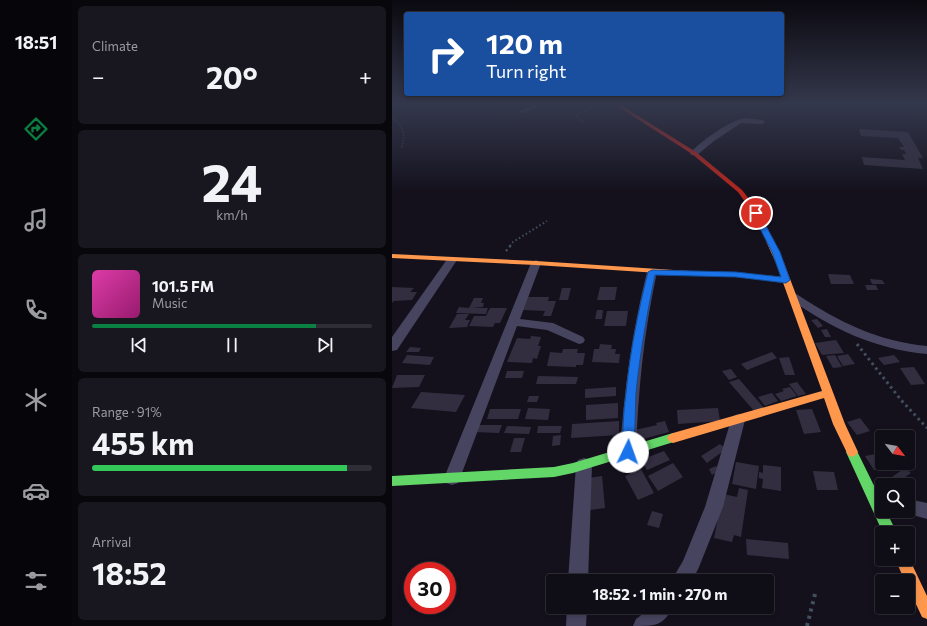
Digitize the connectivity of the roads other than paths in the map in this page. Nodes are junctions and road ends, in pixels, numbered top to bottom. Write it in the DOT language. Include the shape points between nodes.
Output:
graph roads {
  1 [pos="663,133"];
  2 [pos="720,133"];
  3 [pos="694,153"];
  4 [pos="392,256"];
  5 [pos="452,260"];
  6 [pos="536,263"];
  7 [pos="652,272"];
  8 [pos="786,280"];
  9 [pos="794,297"];
  10 [pos="513,322"];
  11 [pos="578,340"];
  12 [pos="392,347"];
  13 [pos="927,350"];
  14 [pos="828,393"];
  15 [pos="738,420"];
  16 [pos="628,452"];
  17 [pos="584,465"];
  18 [pos="452,478"];
  19 [pos="392,480"];
  20 [pos="875,499"];
  21 [pos="915,508"];
  22 [pos="927,510"];
  23 [pos="905,566"];
  24 [pos="578,574"];
  25 [pos="686,574"];
  26 [pos="927,612"];
  27 [pos="576,614"];
  28 [pos="659,614"];
  29 [pos="576,626"];
  30 [pos="644,626"];
  1 -- 3 [label="street"];
  2 -- 3 [label="street"];
  3 -- 8 [label="street" via="744,196 764,228"];
  4 -- 5 [label="street"];
  5 -- 6 [label="street"];
  5 -- 12 [label="street"];
  6 -- 7 [label="street"];
  6 -- 10 [label="street"];
  7 -- 8 [label="street" via="736,275"];
  7 -- 16 [label="street" via="633,372"];
  8 -- 9 [label="street"];
  9 -- 13 [label="street" via="845,328 884,344"];
  9 -- 14 [label="street"];
  10 -- 11 [label="street" via="549,326"];
  10 -- 18 [label="street"];
  14 -- 15 [label="street"];
  14 -- 20 [label="street" via="850,451"];
  15 -- 16 [label="street"];
  15 -- 25 [label="street" via="714,507"];
  16 -- 17 [label="street"];
  17 -- 18 [label="street" via="554,472"];
  17 -- 24 [label="street"];
  18 -- 19 [label="street"];
  21 -- 22 [label="street"];
  23 -- 26 [label="street"];
  27 -- 29 [label="street"];
  28 -- 30 [label="street"];
}
